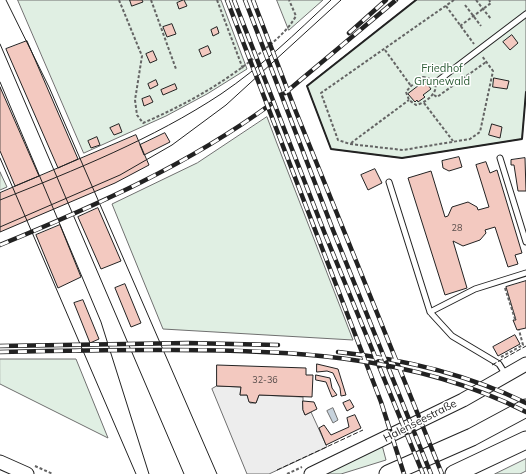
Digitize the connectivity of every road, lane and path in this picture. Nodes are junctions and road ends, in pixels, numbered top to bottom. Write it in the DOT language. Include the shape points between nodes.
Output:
graph roads {
  1 [pos="119,0"];
  2 [pos="151,0"];
  3 [pos="217,0"];
  4 [pos="289,0"];
  5 [pos="454,0"];
  6 [pos="476,0"];
  7 [pos="489,0"];
  8 [pos="465,5"];
  9 [pos="446,6"];
  10 [pos="483,9"];
  11 [pos="526,14"];
  12 [pos="473,16"];
  13 [pos="491,19"];
  14 [pos="460,26"];
  15 [pos="481,26"];
  16 [pos="385,50"];
  17 [pos="478,50"];
  18 [pos="486,61"];
  19 [pos="176,69"];
  20 [pos="243,69"];
  21 [pos="434,83"];
  22 [pos="411,86"];
  23 [pos="434,95"];
  24 [pos="409,100"];
  25 [pos="424,103"];
  26 [pos="453,141"];
  27 [pos="350,144"];
  28 [pos="500,158"];
  29 [pos="389,182"];
  30 [pos="526,242"];
  31 [pos="526,273"];
  32 [pos="503,281"];
  33 [pos="430,312"];
  34 [pos="514,319"];
  35 [pos="519,330"];
  36 [pos="494,360"];
  37 [pos="526,364"];
  38 [pos="506,376"];
  39 [pos="526,408"];
  40 [pos="526,440"];
  41 [pos="0,462"];
  42 [pos="26,474"];
  43 [pos="311,474"];
  44 [pos="388,474"];
  45 [pos="454,474"];
  1 -- 20 [label="path" via="142,56 135,100 137,115 143,123 207,92"];
  2 -- 19 [label="path"];
  3 -- 20 [label="path"];
  4 -- 20 [label="path" via="296,16 293,22 284,34"];
  5 -- 9 [label="path"];
  6 -- 10 [label="path"];
  7 -- 10 [label="path" via="491,3"];
  8 -- 12 [label="path"];
  9 -- 14 [label="path"];
  9 -- 16 [label="path"];
  10 -- 12 [label="path"];
  10 -- 13 [label="path"];
  11 -- 17 [label="lane"];
  12 -- 14 [label="path"];
  12 -- 15 [label="path"];
  14 -- 17 [label="path"];
  16 -- 22 [label="path"];
  16 -- 27 [label="path" via="321,93 338,140"];
  17 -- 18 [label="path"];
  17 -- 21 [label="lane"];
  18 -- 23 [label="path" via="437,97"];
  18 -- 26 [label="path" via="493,71 480,132 470,139"];
  21 -- 22 [label="path" via="423,77"];
  21 -- 23 [label="path"];
  22 -- 24 [label="path" via="406,92"];
  23 -- 25 [label="path"];
  24 -- 25 [label="path" via="416,105"];
  24 -- 27 [label="path"];
  25 -- 26 [label="path"];
  26 -- 27 [label="path" via="403,150"];
  28 -- 30 [label="lane"];
  29 -- 33 [label="lane"];
  31 -- 32 [label="lane"];
  32 -- 33 [label="lane" via="475,289"];
  32 -- 34 [label="path"];
  33 -- 36 [label="lane" via="452,336"];
  35 -- 36 [label="path" via="523,345"];
  36 -- 38 [label="lane"];
  37 -- 38 [label="main road, Halenseestraße"];
  38 -- 43 [label="main road, Halenseestraße" via="463,400"];
  39 -- 44 [label="highway" via="472,437"];
  40 -- 45 [label="highway"];
  41 -- 42 [label="main road"];
}
